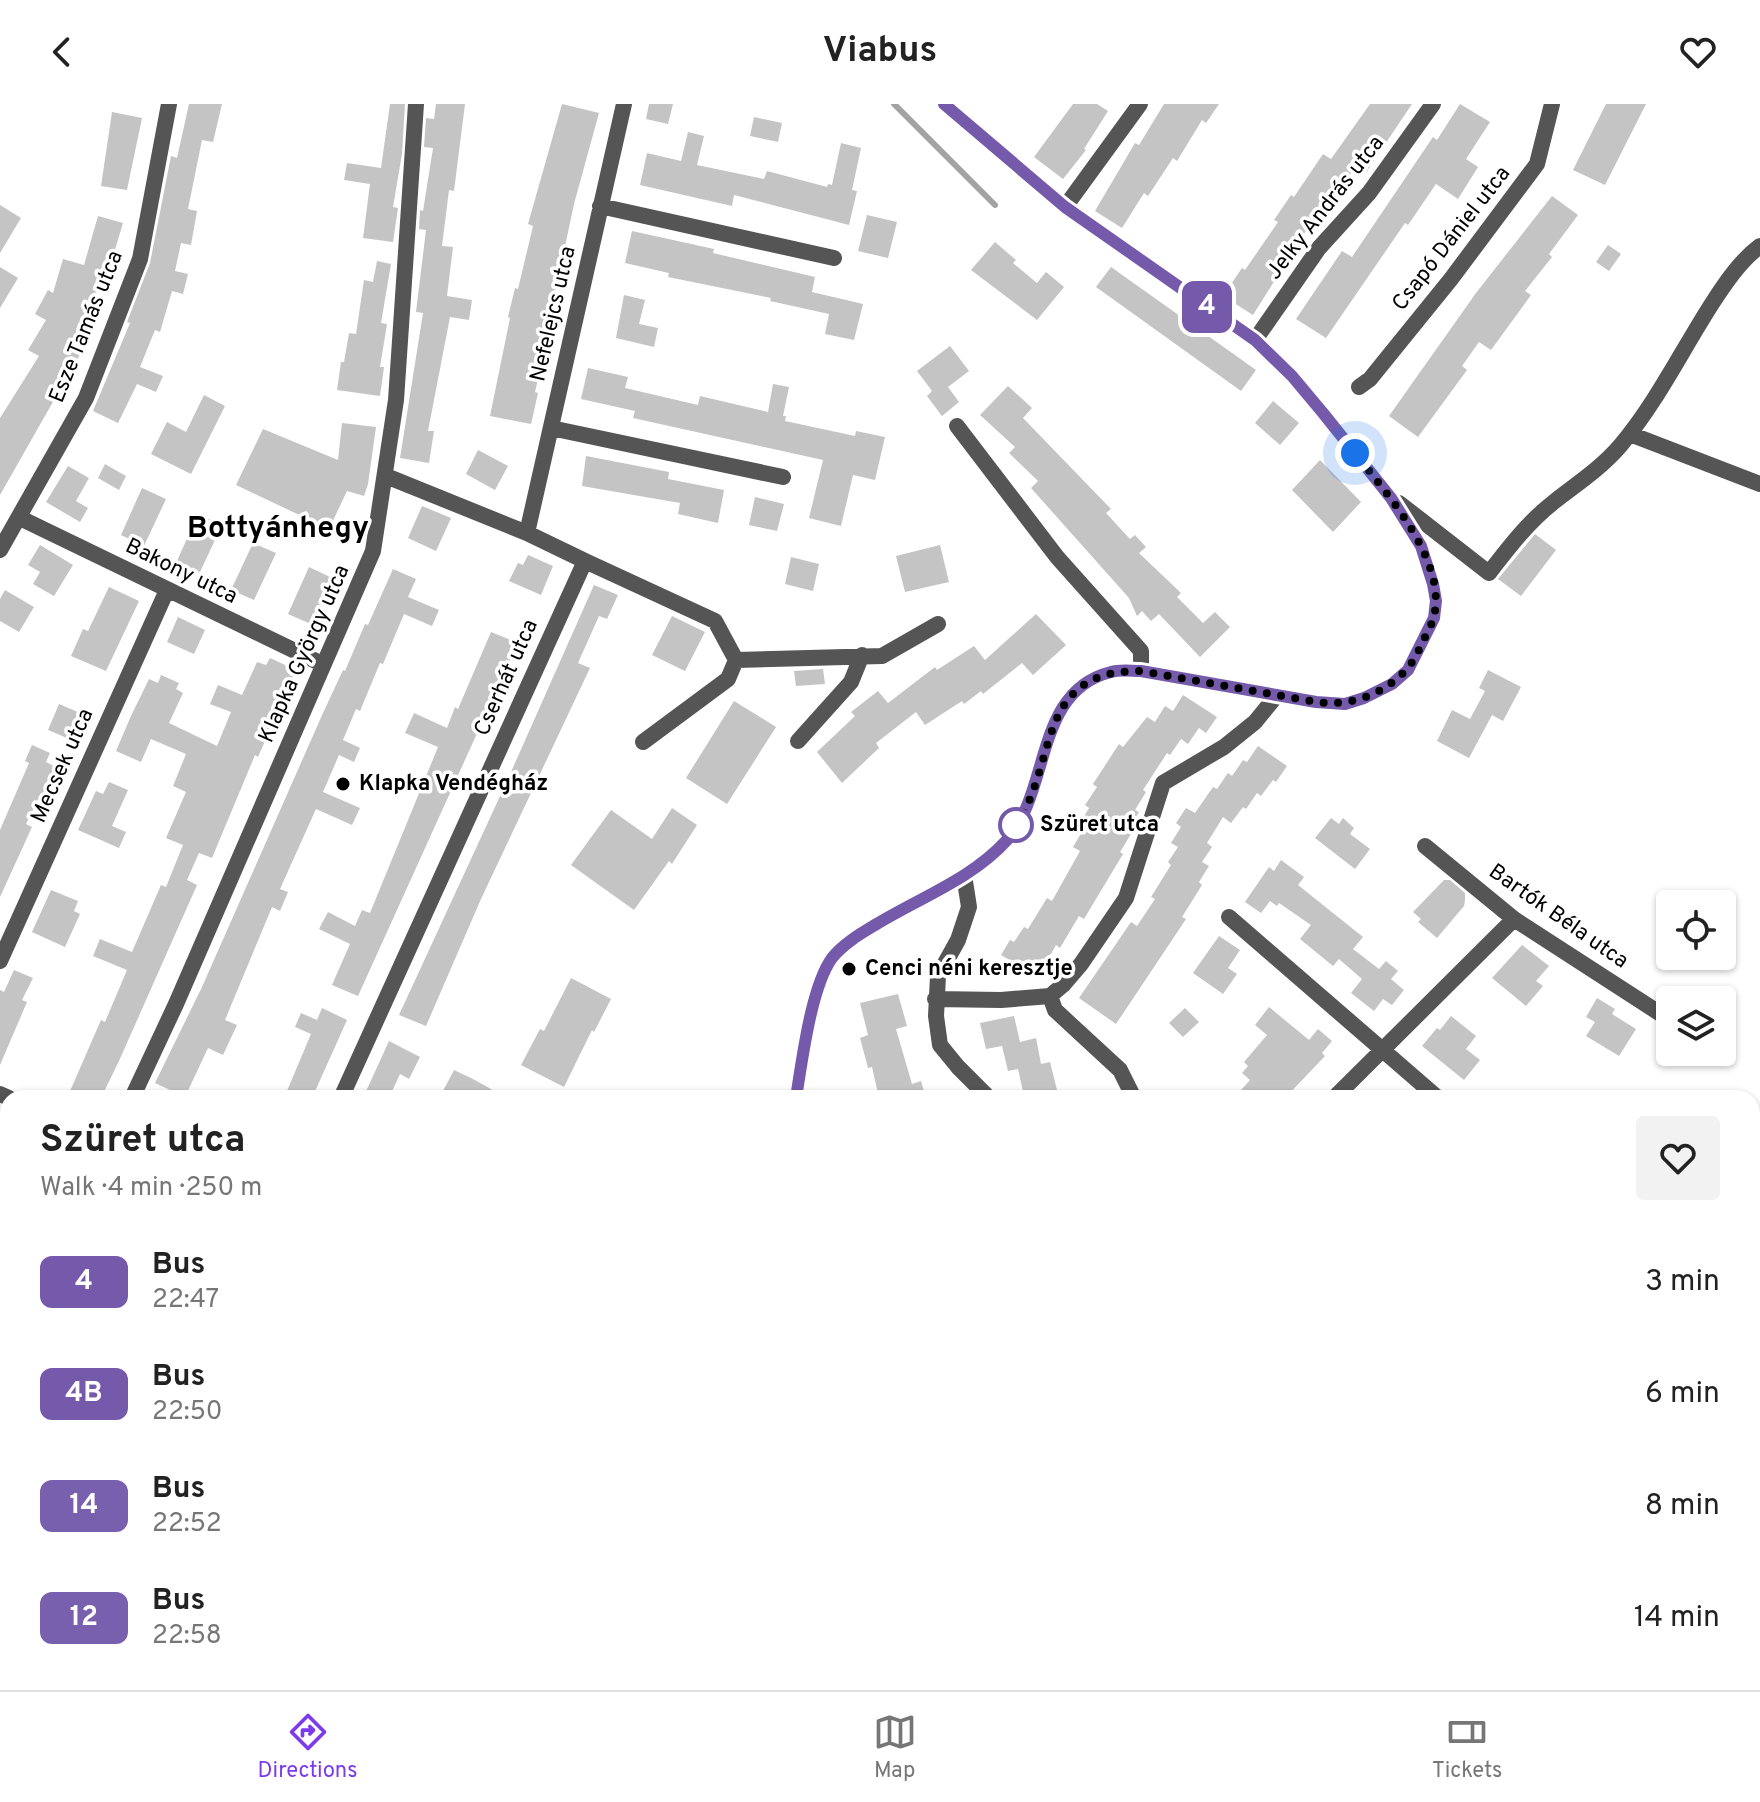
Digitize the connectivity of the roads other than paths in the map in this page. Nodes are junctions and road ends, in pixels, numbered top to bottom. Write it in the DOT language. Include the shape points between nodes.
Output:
graph roads {
  1 [pos="169,104"];
  2 [pos="416,104"];
  3 [pos="624,104"];
  4 [pos="944,104"];
  5 [pos="1140,104"];
  6 [pos="1433,104"];
  7 [pos="1552,104"];
  8 [pos="600,206"];
  9 [pos="1065,207"];
  10 [pos="1760,246"];
  11 [pos="834,258"];
  12 [pos="1255,340"];
  13 [pos="1359,387"];
  14 [pos="957,426"];
  15 [pos="551,428"];
  16 [pos="1630,434"];
  17 [pos="386,476"];
  18 [pos="783,477"];
  19 [pos="1760,484"];
  20 [pos="1391,498"];
  21 [pos="20,518"];
  22 [pos="527,533"];
  23 [pos="0,550"];
  24 [pos="585,561"];
  25 [pos="167,590"];
  26 [pos="938,624"];
  27 [pos="862,655"];
  28 [pos="736,660"];
  29 [pos="322,664"];
  30 [pos="1141,671"];
  31 [pos="1277,695"];
  32 [pos="798,741"];
  33 [pos="643,742"];
  34 [pos="1425,846"];
  35 [pos="964,875"];
  36 [pos="1229,917"];
  37 [pos="1514,919"];
  38 [pos="0,961"];
  39 [pos="1050,996"];
  40 [pos="935,999"];
  41 [pos="1656,1011"];
  42 [pos="1384,1050"];
  43 [pos="136,1090"];
  44 [pos="345,1090"];
  45 [pos="798,1090"];
  46 [pos="981,1090"];
  47 [pos="1130,1090"];
  48 [pos="1342,1090"];
  49 [pos="1429,1090"];
  1 -- 21 [label="street, Esze Tamás utca" via="140,259 86,398"];
  2 -- 17 [label="street, Klapka György utca"];
  3 -- 8 [label="street, Nefelejcs utca"];
  4 -- 9 [label="street"];
  5 -- 9 [label="street"];
  6 -- 12 [label="street, Jelky András utca" via="1369,193 1319,248"];
  7 -- 13 [label="street, Csapó Dániel utca" via="1537,164 1451,279"];
  8 -- 11 [label="street"];
  8 -- 15 [label="street, Nefelejcs utca"];
  9 -- 12 [label="street"];
  10 -- 16 [label="street" via="1721,290"];
  12 -- 20 [label="street" via="1292,376"];
  14 -- 30 [label="street" via="1057,557 1141,651"];
  15 -- 18 [label="street"];
  15 -- 22 [label="street, Nefelejcs utca"];
  16 -- 19 [label="street"];
  16 -- 20 [label="street" via="1593,474 1532,522 1489,573"];
  17 -- 22 [label="street"];
  17 -- 29 [label="street, Klapka György utca" via="365,576"];
  20 -- 31 [label="street" via="1421,546 1436,601 1434,618 1408,670 1392,684 1345,704"];
  21 -- 23 [label="street, Esze Tamás utca"];
  21 -- 25 [label="street, Bakony utca"];
  22 -- 24 [label="street"];
  24 -- 28 [label="street" via="715,621"];
  24 -- 44 [label="street, Cserhát utca"];
  25 -- 29 [label="street, Bakony utca"];
  25 -- 38 [label="street, Mecsek utca"];
  26 -- 27 [label="street" via="882,656"];
  27 -- 28 [label="street"];
  27 -- 32 [label="street" via="851,682"];
  28 -- 33 [label="street" via="728,679"];
  29 -- 43 [label="street, Klapka György utca"];
  30 -- 31 [label="street"];
  30 -- 35 [label="street" via="1113,671 1090,679 1059,713 1029,803 1009,838"];
  31 -- 39 [label="street" via="1224,747 1163,783 1126,898 1081,964"];
  34 -- 37 [label="street, Bartók Béla utca"];
  35 -- 40 [label="street" via="969,907 938,976"];
  35 -- 45 [label="street" via="852,939 832,958 819,984"];
  36 -- 42 [label="street"];
  37 -- 41 [label="street, Bartók Béla utca"];
  37 -- 42 [label="street"];
  39 -- 40 [label="street"];
  39 -- 47 [label="street" via="1055,1010 1120,1070"];
  40 -- 46 [label="street" via="940,1045"];
  42 -- 48 [label="street"];
  42 -- 49 [label="street"];
}
